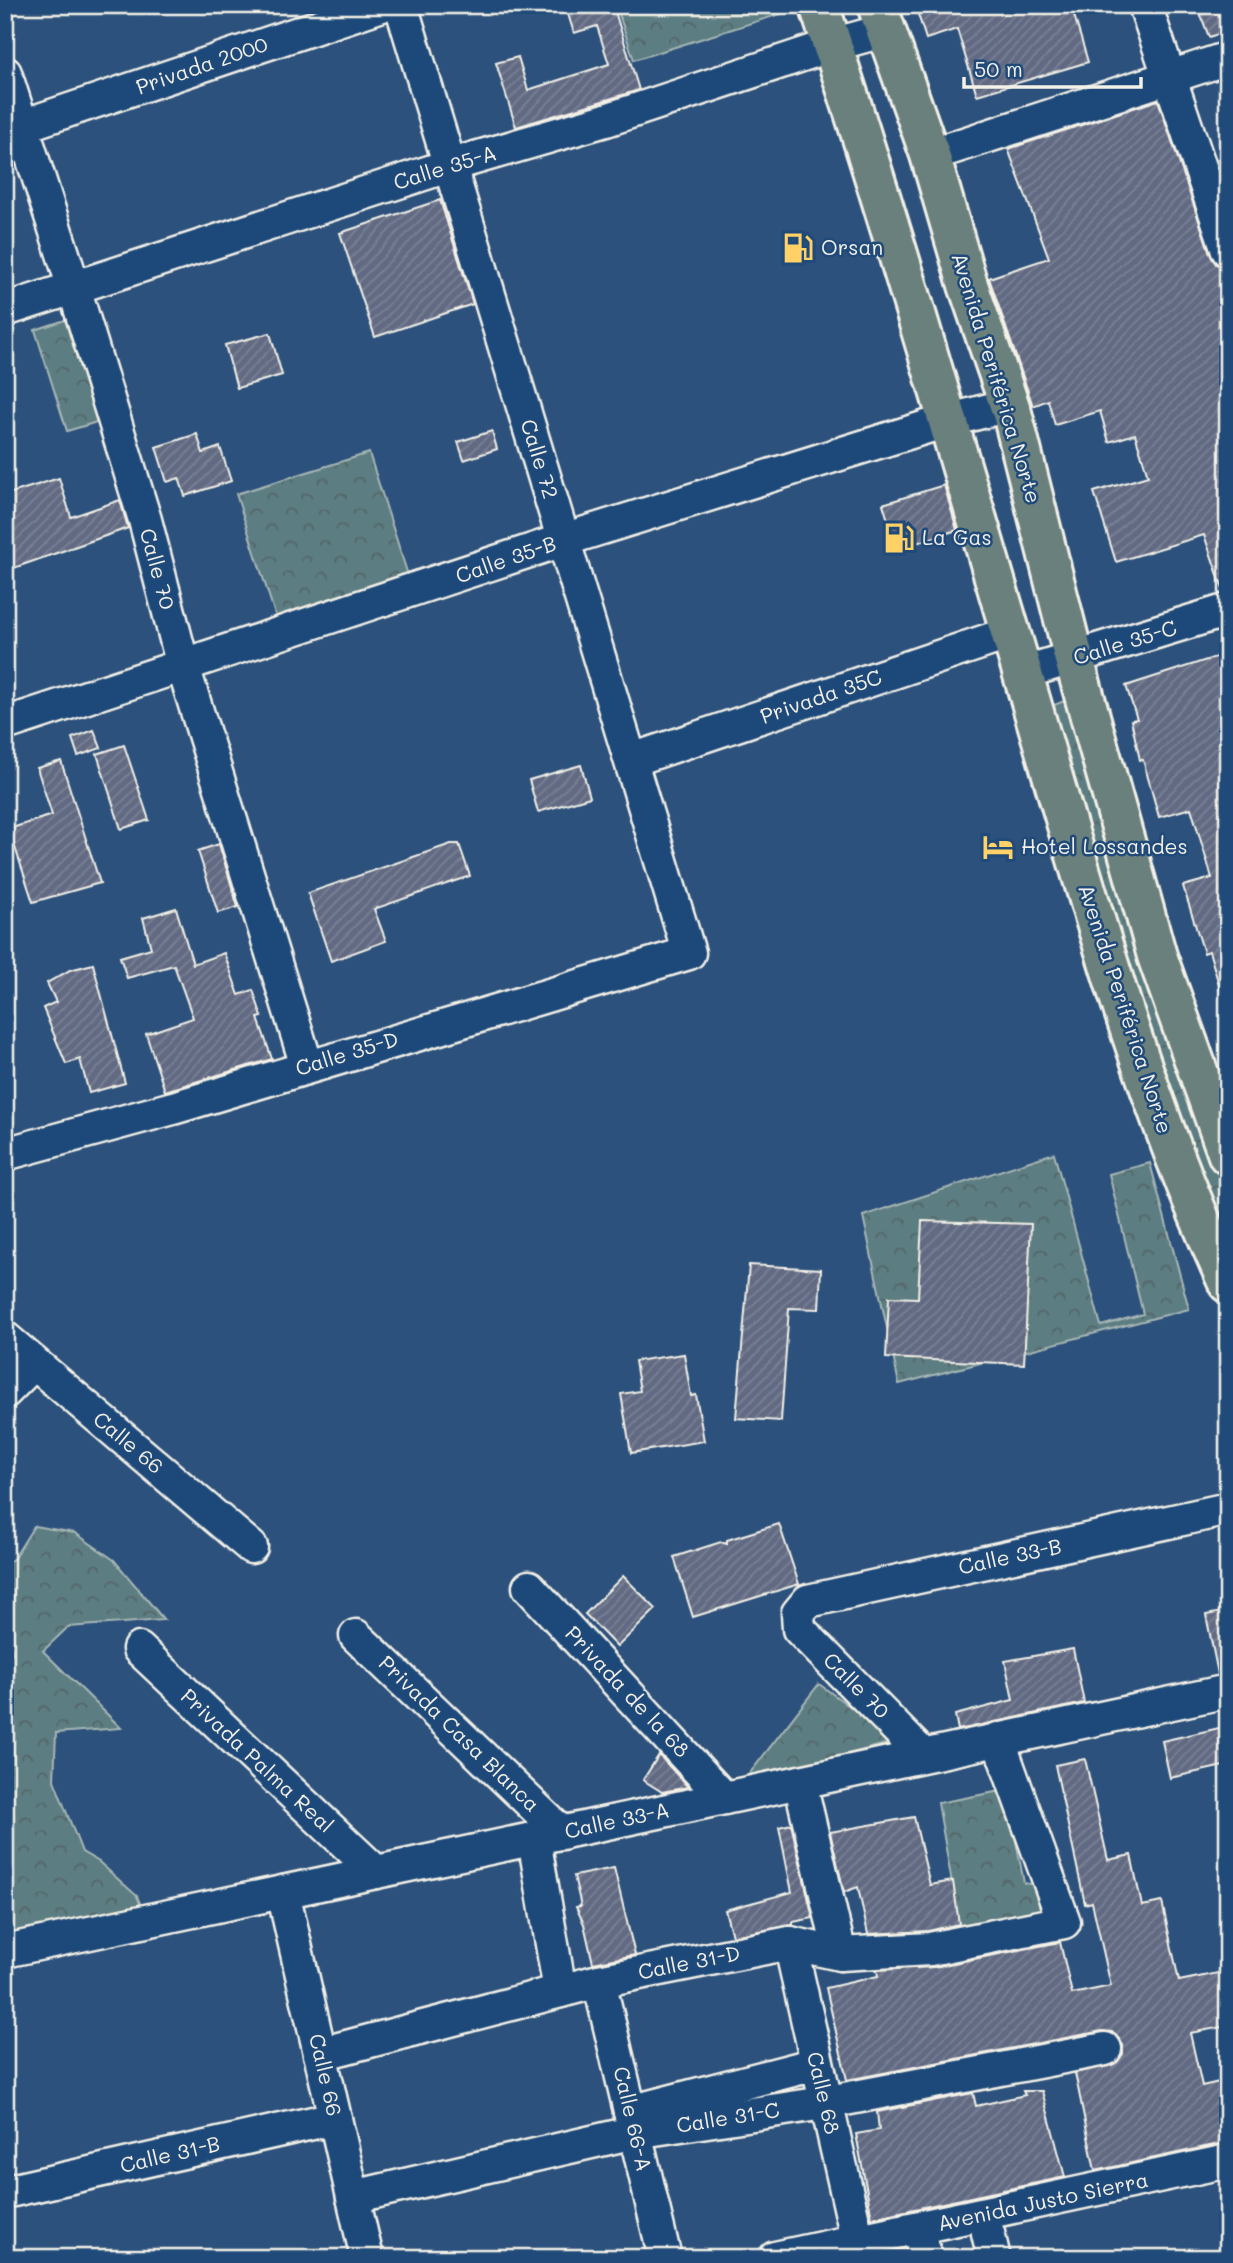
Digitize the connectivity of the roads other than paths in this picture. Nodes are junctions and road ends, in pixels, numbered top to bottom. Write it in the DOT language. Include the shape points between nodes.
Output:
graph roads {
  1 [pos="382,5"];
  2 [pos="401,5"];
  3 [pos="819,5"];
  4 [pos="1145,5"];
  5 [pos="882,18"];
  6 [pos="832,45"];
  7 [pos="1228,58"];
  8 [pos="5,73"];
  9 [pos="1167,77"];
  10 [pos="23,126"];
  11 [pos="930,155"];
  12 [pos="451,165"];
  13 [pos="1216,173"];
  14 [pos="1228,250"];
  15 [pos="74,288"];
  16 [pos="5,310"];
  17 [pos="1009,405"];
  18 [pos="946,421"];
  19 [pos="563,540"];
  20 [pos="1228,610"];
  21 [pos="1010,633"];
  22 [pos="1074,659"];
  23 [pos="183,666"];
  24 [pos="1022,673"];
  25 [pos="5,724"];
  26 [pos="632,760"];
  27 [pos="690,953"];
  28 [pos="307,1066"];
  29 [pos="5,1154"];
  30 [pos="1228,1154"];
  31 [pos="1228,1283"];
  32 [pos="5,1338"];
  33 [pos="34,1363"];
  34 [pos="5,1392"];
  35 [pos="1228,1509"];
  36 [pos="251,1548"];
  37 [pos="529,1587"];
  38 [pos="798,1614"];
  39 [pos="356,1636"];
  40 [pos="139,1649"];
  41 [pos="1228,1691"];
  42 [pos="998,1740"];
  43 [pos="923,1755"];
  44 [pos="800,1782"];
  45 [pos="724,1798"];
  46 [pos="548,1836"];
  47 [pos="376,1872"];
  48 [pos="283,1892"];
  49 [pos="790,1943"];
  50 [pos="5,1951"];
  51 [pos="840,1954"];
  52 [pos="599,1981"];
  53 [pos="560,1991"];
  54 [pos="1105,2049"];
  55 [pos="320,2054"];
  56 [pos="816,2064"];
  57 [pos="824,2103"];
  58 [pos="335,2118"];
  59 [pos="633,2122"];
  60 [pos="1228,2161"];
  61 [pos="1228,2181"];
  62 [pos="5,2192"];
  63 [pos="353,2197"];
  64 [pos="991,2246"];
  65 [pos="868,2250"];
  66 [pos="924,2253"];
  67 [pos="367,2258"];
  68 [pos="665,2258"];
  69 [pos="775,2258"];
  1 -- 10 [label="street, Privada 2000"];
  2 -- 12 [label="street, Calle 72"];
  3 -- 6 [label="main road, Avenida Periférica Norte"];
  4 -- 9 [label="street"];
  5 -- 6 [label="street, Calle 35-A"];
  5 -- 11 [label="main road, Avenida Periférica Norte"];
  6 -- 12 [label="street, Calle 35-A" via="607,120"];
  6 -- 18 [label="main road, Avenida Periférica Norte"];
  7 -- 9 [label="street"];
  8 -- 10 [label="street, Calle 70"];
  9 -- 11 [label="street"];
  9 -- 13 [label="street"];
  10 -- 15 [label="street, Calle 70"];
  11 -- 17 [label="main road, Avenida Periférica Norte"];
  12 -- 15 [label="street, Calle 35-A"];
  12 -- 19 [label="street, Calle 72"];
  13 -- 14 [label="street"];
  15 -- 16 [label="street, Calle 35-A"];
  15 -- 23 [label="street, Calle 70" via="145,520"];
  17 -- 18 [label="street, Calle 35-B"];
  17 -- 22 [label="main road, Avenida Periférica Norte"];
  18 -- 19 [label="street, Calle 35-B"];
  18 -- 21 [label="main road, Avenida Periférica Norte"];
  19 -- 23 [label="street, Calle 35-B"];
  19 -- 26 [label="street, Calle 72"];
  20 -- 22 [label="street, Calle 35-C"];
  21 -- 24 [label="main road, Avenida Periférica Norte"];
  21 -- 26 [label="street, Privada 35C"];
  22 -- 24 [label="street, Calle 35-C"];
  22 -- 30 [label="main road, Avenida Periférica Norte" via="1157,956"];
  23 -- 25 [label="street, Calle 35-B"];
  23 -- 28 [label="street, Calle 70"];
  24 -- 31 [label="main road, Avenida Periférica Norte" via="1114,986 1157,1112"];
  26 -- 27 [label="street, Calle 72"];
  27 -- 28 [label="street, Calle 35-D"];
  28 -- 29 [label="street, Calle 35-D"];
  32 -- 33 [label="street, Calle 66"];
  33 -- 34 [label="street"];
  33 -- 36 [label="street, Calle 66"];
  35 -- 38 [label="street, Calle 33-B" via="808,1601"];
  37 -- 45 [label="street, Privada de la 68"];
  38 -- 43 [label="street, Calle 70" via="799,1629"];
  39 -- 46 [label="street, Privada Casa Blanca"];
  40 -- 47 [label="street, Privada Palma Real"];
  41 -- 42 [label="street, Calle 33-A"];
  42 -- 43 [label="street, Calle 33-A"];
  42 -- 51 [label="street, Calle 31-D" via="1064,1922 930,1949"];
  43 -- 44 [label="street, Calle 33-A"];
  44 -- 45 [label="street, Calle 33-A"];
  44 -- 51 [label="street"];
  45 -- 46 [label="street, Calle 33-A"];
  46 -- 47 [label="street, Calle 33-A"];
  46 -- 53 [label="street"];
  47 -- 48 [label="street, Calle 33-A"];
  48 -- 50 [label="street, Calle 33-A"];
  48 -- 55 [label="street, Calle 66"];
  49 -- 51 [label="street, Calle 31-D"];
  49 -- 52 [label="street, Calle 31-D"];
  49 -- 56 [label="street, Calle 68"];
  52 -- 53 [label="street, Calle 31-D"];
  52 -- 59 [label="street, Calle 66-A"];
  53 -- 55 [label="street, Calle 31-D"];
  54 -- 57 [label="street, Calle 31-C"];
  55 -- 58 [label="street, Calle 66"];
  56 -- 57 [label="street, Calle 68"];
  56 -- 59 [label="street"];
  57 -- 59 [label="street, Calle 31-C"];
  57 -- 65 [label="street, Calle 68"];
  58 -- 62 [label="street, Calle 31-B"];
  58 -- 63 [label="street, Calle 66"];
  59 -- 63 [label="street, Calle 31-C"];
  59 -- 68 [label="street, Calle 66-A"];
  60 -- 65 [label="street, Avenida Justo Sierra"];
  61 -- 64 [label="street, Avenida Justo Sierra"];
  63 -- 67 [label="street, Calle 66"];
  64 -- 66 [label="street, Avenida Justo Sierra"];
  65 -- 66 [label="street, Avenida Justo Sierra"];
  65 -- 69 [label="street, Avenida Justo Sierra"];
}
